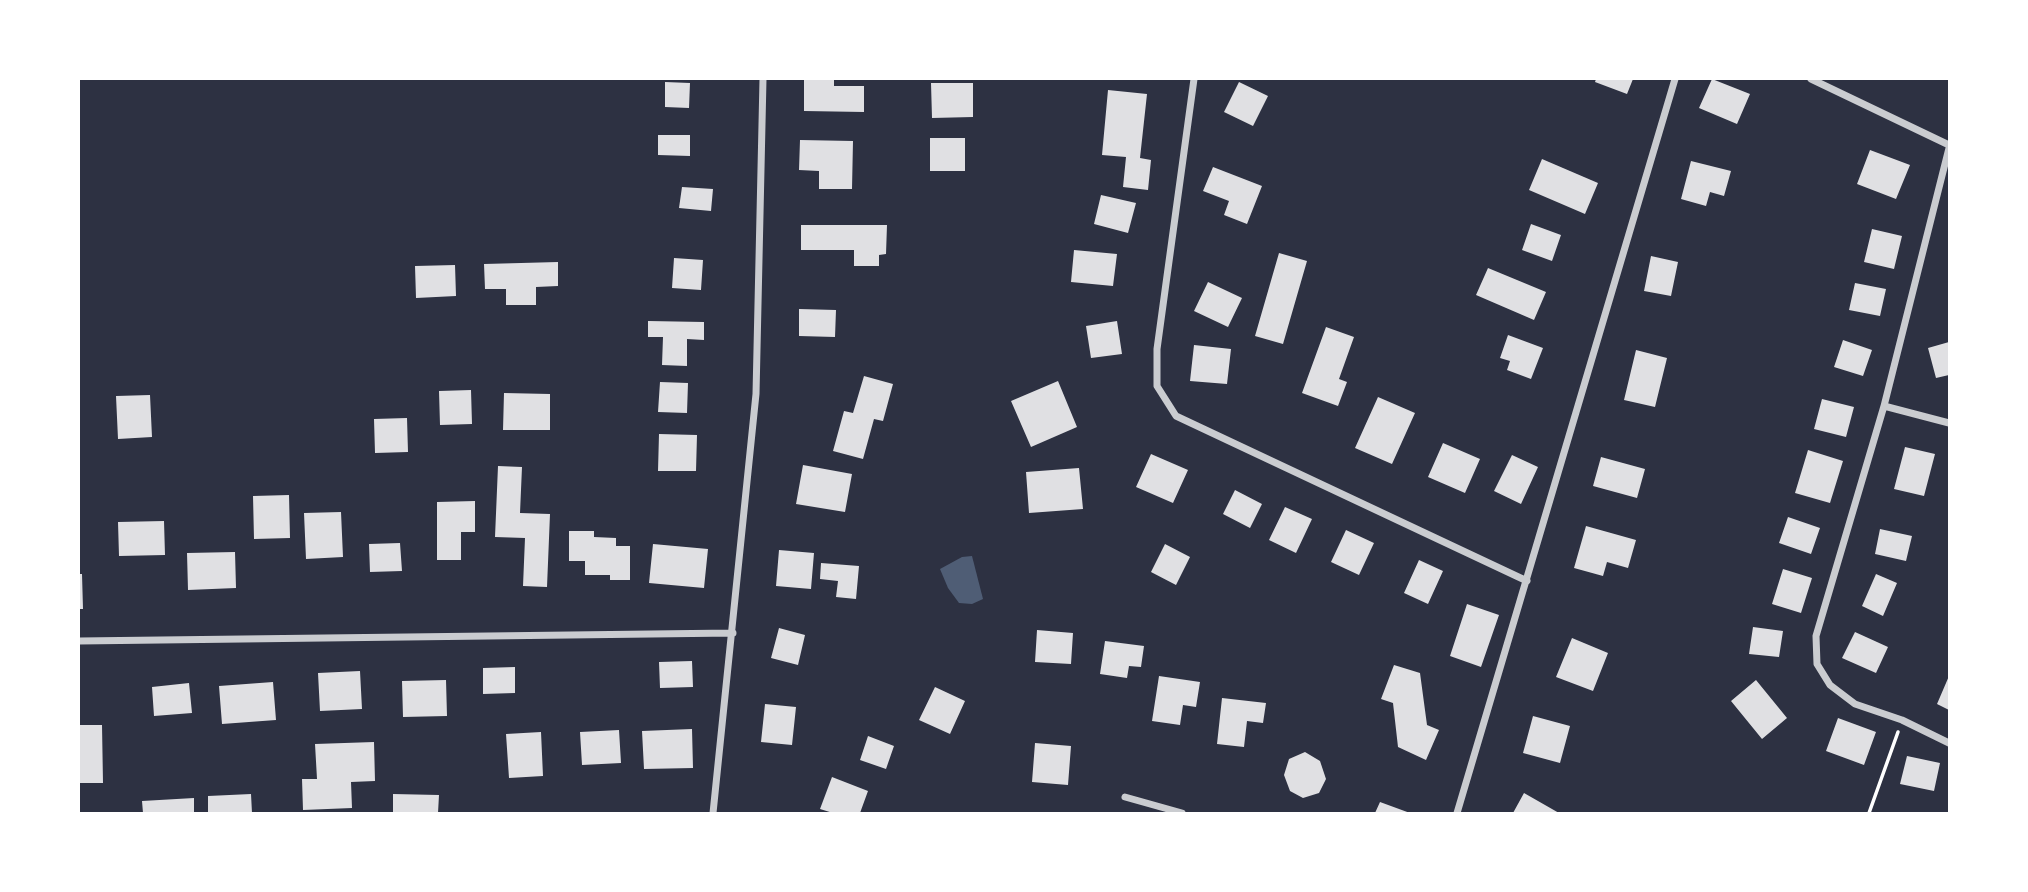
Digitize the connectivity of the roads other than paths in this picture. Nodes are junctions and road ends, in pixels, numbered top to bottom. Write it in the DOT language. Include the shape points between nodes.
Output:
graph roads {
  1 [pos="763,79"];
  2 [pos="1194,79"];
  3 [pos="1675,79"];
  4 [pos="1811,79"];
  5 [pos="1949,146"];
  6 [pos="1884,406"];
  7 [pos="1949,422"];
  8 [pos="1527,581"];
  9 [pos="733,633"];
  10 [pos="79,641"];
  11 [pos="1949,743"];
  12 [pos="1125,797"];
  13 [pos="713,813"];
  14 [pos="1182,813"];
  15 [pos="1457,813"];
  1 -- 9 [label="street" via="756,394"];
  2 -- 8 [label="street" via="1157,349 1157,386 1175,416"];
  3 -- 8 [label="street"];
  4 -- 5 [label="street"];
  5 -- 6 [label="street"];
  6 -- 7 [label="street"];
  6 -- 11 [label="street" via="1816,636 1817,664 1830,685 1855,704"];
  8 -- 15 [label="street"];
  9 -- 10 [label="street"];
  9 -- 13 [label="street"];
  12 -- 14 [label="street"];
}
